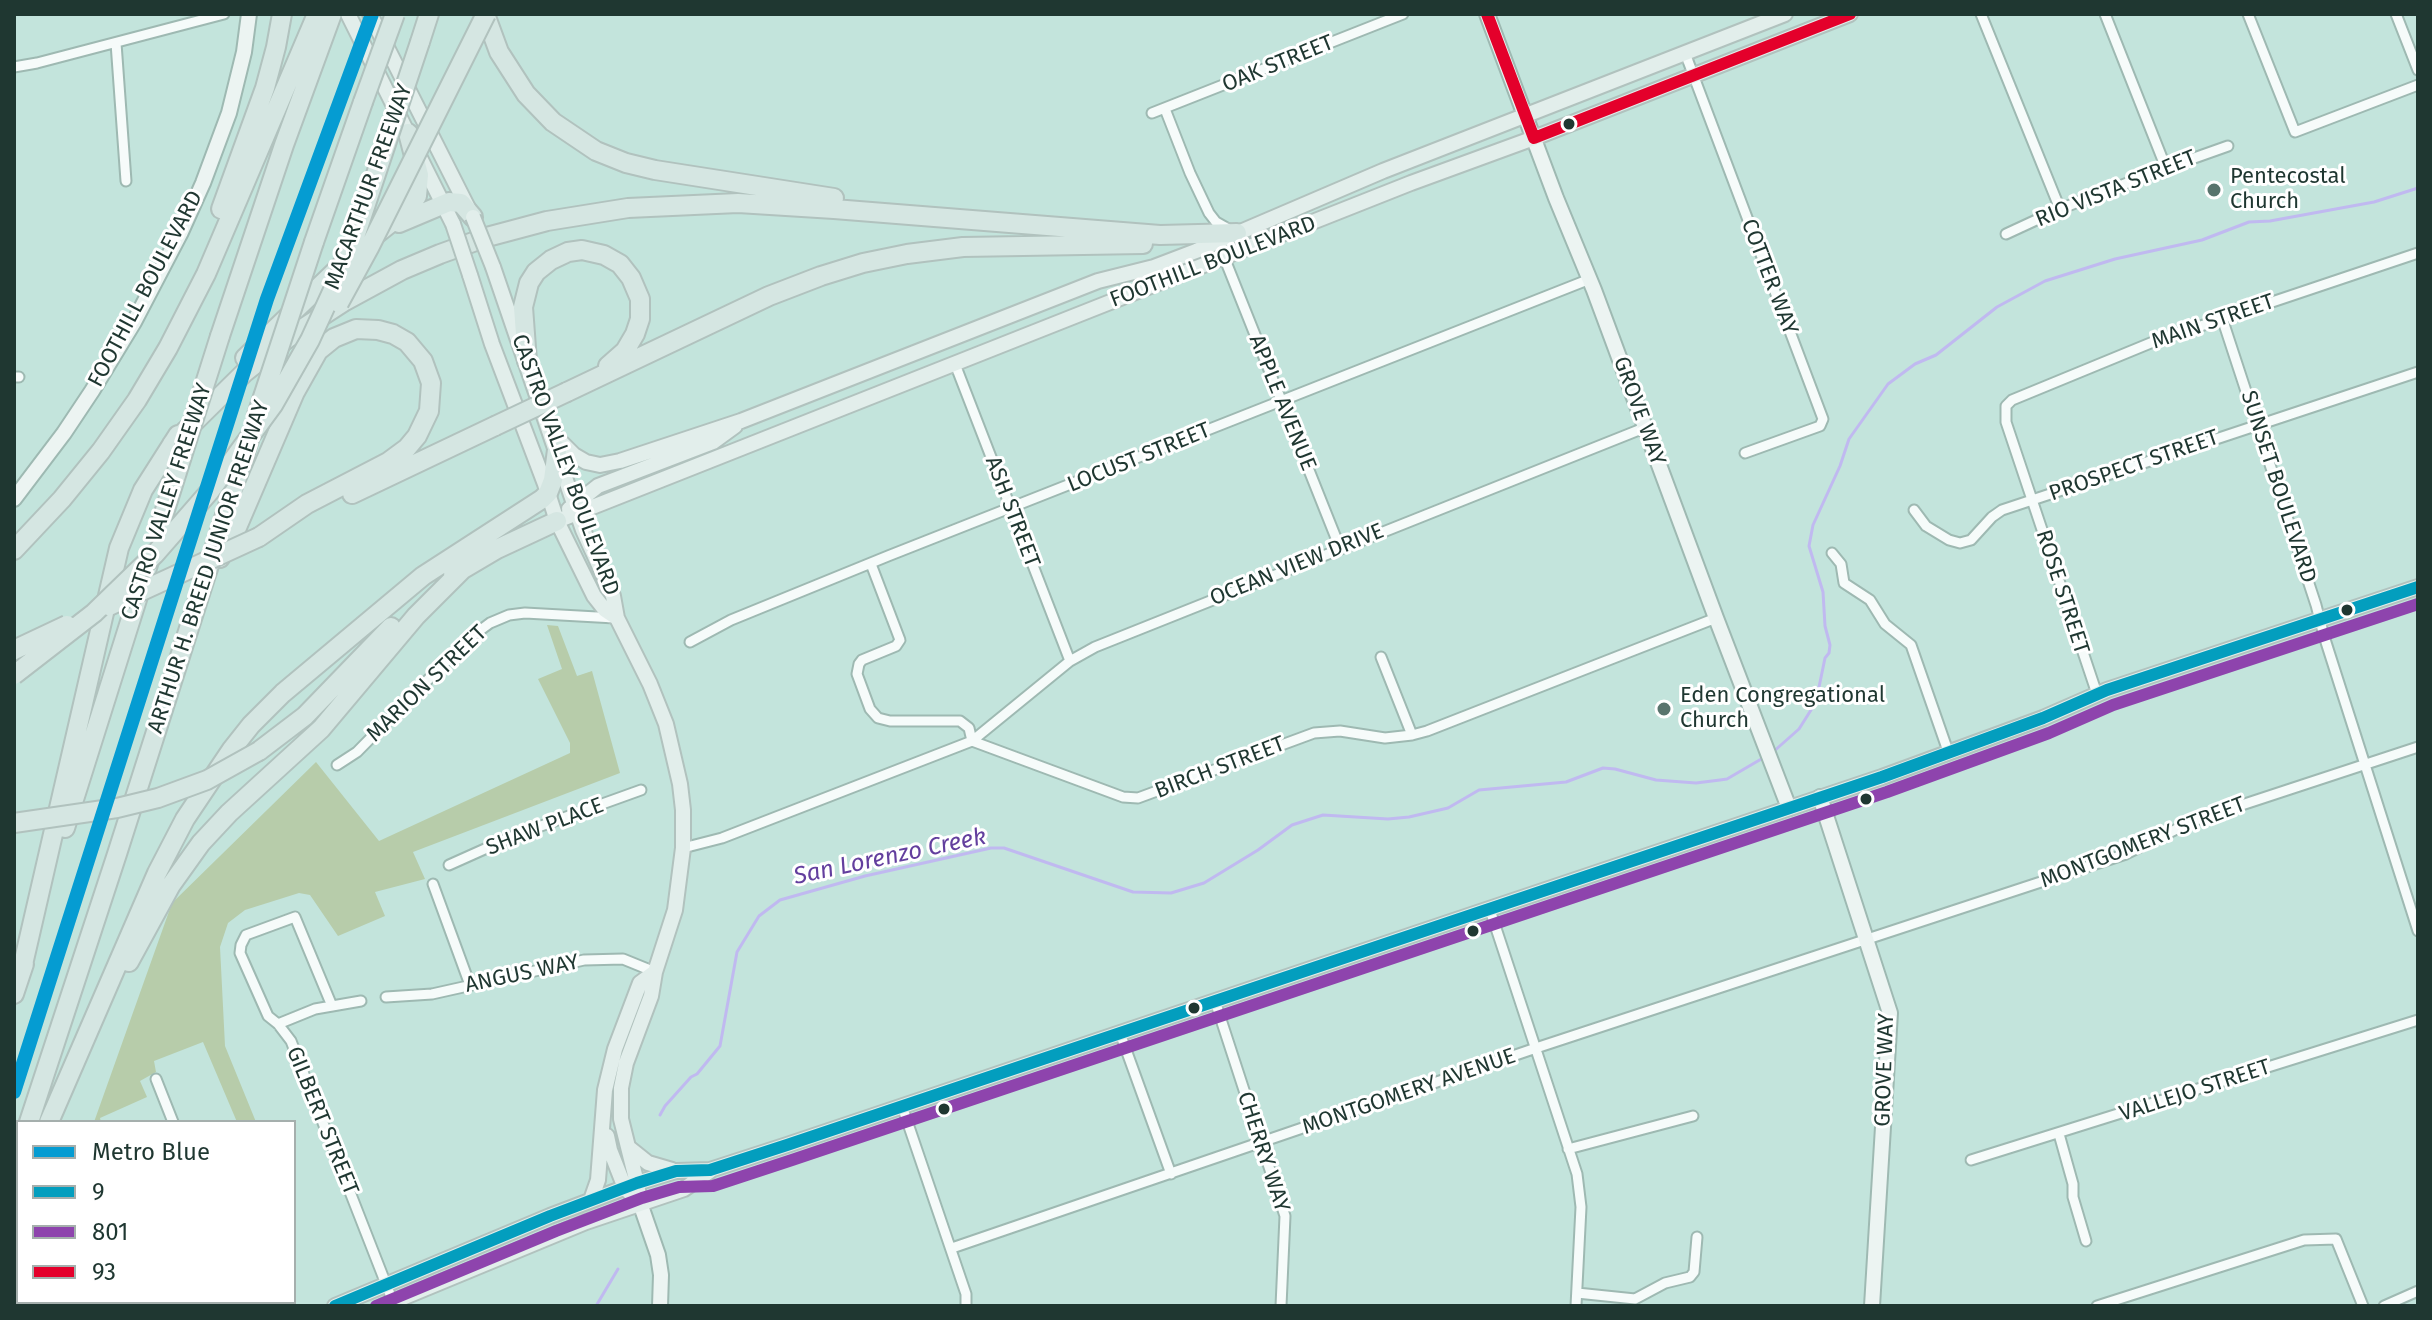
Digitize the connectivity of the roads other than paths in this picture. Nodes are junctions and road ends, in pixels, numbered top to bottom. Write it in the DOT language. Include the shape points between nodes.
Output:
graph roads {
  1 [pos="224,14"];
  2 [pos="249,14"];
  3 [pos="282,14"];
  4 [pos="348,14"];
  5 [pos="370,14"];
  6 [pos="395,14"];
  7 [pos="429,14"];
  8 [pos="486,14"];
  9 [pos="1403,14"];
  10 [pos="1487,14"];
  11 [pos="1785,14"];
  12 [pos="1850,14"];
  13 [pos="1981,14"];
  14 [pos="2105,14"];
  15 [pos="2248,14"];
  16 [pos="2396,14"];
  17 [pos="325,20"];
  18 [pos="116,43"];
  19 [pos="1685,53"];
  20 [pos="14,67"];
  21 [pos="2418,70"];
  22 [pos="1694,75"];
  23 [pos="2418,85"];
  24 [pos="1165,109"];
  25 [pos="1152,113"];
  26 [pos="1526,116"];
  27 [pos="408,133"];
  28 [pos="1534,138"];
  29 [pos="2228,146"];
  30 [pos="2166,168"];
  31 [pos="126,181"];
  32 [pos="443,203"];
  33 [pos="2060,209"];
  34 [pos="473,217"];
  35 [pos="1027,224"];
  36 [pos="1237,233"];
  37 [pos="2006,234"];
  38 [pos="356,252"];
  39 [pos="2418,253"];
  40 [pos="1224,257"];
  41 [pos="1590,279"];
  42 [pos="188,312"];
  43 [pos="2222,318"];
  44 [pos="310,340"];
  45 [pos="527,361"];
  46 [pos="955,364"];
  47 [pos="2418,372"];
  48 [pos="567,392"];
  49 [pos="1282,400"];
  50 [pos="2012,401"];
  51 [pos="741,421"];
  52 [pos="2257,424"];
  53 [pos="1644,428"];
  54 [pos="550,431"];
  55 [pos="172,444"];
  56 [pos="557,450"];
  57 [pos="1745,453"];
  58 [pos="548,493"];
  59 [pos="14,499"];
  60 [pos="2032,501"];
  61 [pos="576,508"];
  62 [pos="1011,510"];
  63 [pos="1914,510"];
  64 [pos="557,521"];
  65 [pos="259,537"];
  66 [pos="467,547"];
  67 [pos="1340,548"];
  68 [pos="14,550"];
  69 [pos="1832,553"];
  70 [pos="871,564"];
  71 [pos="462,570"];
  72 [pos="204,585"];
  73 [pos="2418,587"];
  74 [pos="617,618"];
  75 [pos="1716,618"];
  76 [pos="2320,619"];
  77 [pos="690,642"];
  78 [pos="14,650"];
  79 [pos="1381,657"];
  80 [pos="1070,661"];
  81 [pos="14,675"];
  82 [pos="327,693"];
  83 [pos="2097,694"];
  84 [pos="1412,735"];
  85 [pos="972,741"];
  86 [pos="2418,747"];
  87 [pos="1949,754"];
  88 [pos="2365,764"];
  89 [pos="337,765"];
  90 [pos="641,790"];
  91 [pos="1820,797"];
  92 [pos="1789,808"];
  93 [pos="14,823"];
  94 [pos="683,848"];
  95 [pos="449,865"];
  96 [pos="433,884"];
  97 [pos="1490,910"];
  98 [pos="2416,914"];
  99 [pos="2418,931"];
  100 [pos="1868,939"];
  101 [pos="655,972"];
  102 [pos="21,973"];
  103 [pos="470,985"];
  104 [pos="14,994"];
  105 [pos="386,997"];
  106 [pos="361,1001"];
  107 [pos="1215,1001"];
  108 [pos="332,1006"];
  109 [pos="2418,1020"];
  110 [pos="278,1024"];
  111 [pos="1120,1033"];
  112 [pos="1536,1048"];
  113 [pos="156,1079"];
  114 [pos="60,1096"];
  115 [pos="902,1106"];
  116 [pos="1693,1116"];
  117 [pos="30,1120"];
  118 [pos="50,1120"];
  119 [pos="172,1120"];
  120 [pos="604,1120"];
  121 [pos="2059,1134"];
  122 [pos="1262,1142"];
  123 [pos="627,1146"];
  124 [pos="1568,1149"];
  125 [pos="1971,1160"];
  126 [pos="710,1170"];
  127 [pos="676,1171"];
  128 [pos="1171,1174"];
  129 [pos="631,1185"];
  130 [pos="591,1200"];
  131 [pos="640,1203"];
  132 [pos="1697,1237"];
  133 [pos="2086,1241"];
  134 [pos="952,1248"];
  135 [pos="387,1285"];
  136 [pos="2418,1291"];
  137 [pos="1577,1293"];
  138 [pos="388,1304"];
  139 [pos="335,1306"];
  140 [pos="660,1306"];
  141 [pos="966,1306"];
  142 [pos="1281,1306"];
  143 [pos="1576,1306"];
  144 [pos="1872,1306"];
  145 [pos="2097,1306"];
  146 [pos="2363,1306"];
  147 [pos="2384,1306"];
  1 -- 18 [label="street"];
  2 -- 59 [label="main road, FOOTHILL BOULEVARD" via="229,113 181,232 114,356"];
  3 -- 42 [label="highway" via="265,88"];
  4 -- 27 [label="main road, CASTRO VALLEY BOULEVARD"];
  5 -- 34 [label="main road, CASTRO VALLEY BOULEVARD"];
  6 -- 72 [label="highway, ARTHUR H. BREED JUNIOR FREEWAY, bridge" via="314,242"];
  7 -- 44 [label="highway, MACARTHUR FREEWAY, bridge" via="357,234"];
  8 -- 35 [label="highway" via="504,61 539,109 575,138 617,160 683,175"];
  8 -- 44 [label="highway, bridge" via="352,281"];
  9 -- 24 [label="street, OAK STREET"];
  10 -- 26 [label="main road, GROVE WAY"];
  11 -- 19 [label="main road, FOOTHILL BOULEVARD"];
  12 -- 22 [label="main road, FOOTHILL BOULEVARD"];
  13 -- 33 [label="street"];
  14 -- 30 [label="street"];
  15 -- 23 [label="street" via="2295,132"];
  16 -- 21 [label="street"];
  17 -- 42 [label="highway"];
  17 -- 102 [label="highway, CASTRO VALLEY FREEWAY, bridge"];
  18 -- 20 [label="street"];
  18 -- 31 [label="street"];
  19 -- 22 [label="street, COTTER WAY"];
  19 -- 26 [label="main road, FOOTHILL BOULEVARD"];
  22 -- 28 [label="main road, FOOTHILL BOULEVARD"];
  22 -- 57 [label="street, COTTER WAY" via="1823,419 1820,426"];
  24 -- 25 [label="street, OAK STREET"];
  24 -- 36 [label="street" via="1209,213"];
  26 -- 28 [label="main road, GROVE WAY"];
  26 -- 36 [label="main road, FOOTHILL BOULEVARD"];
  27 -- 32 [label="main road, CASTRO VALLEY BOULEVARD"];
  27 -- 38 [label="highway" via="419,175 417,196"];
  28 -- 40 [label="main road, FOOTHILL BOULEVARD"];
  28 -- 41 [label="main road, GROVE WAY"];
  29 -- 30 [label="street, RIO VISTA STREET"];
  30 -- 33 [label="street, RIO VISTA STREET"];
  32 -- 34 [label="highway" via="461,203"];
  32 -- 38 [label="highway"];
  32 -- 58 [label="main road, CASTRO VALLEY BOULEVARD, bridge"];
  33 -- 37 [label="street, RIO VISTA STREET"];
  34 -- 45 [label="main road, CASTRO VALLEY BOULEVARD, bridge"];
  35 -- 36 [label="highway" via="1171,236"];
  35 -- 55 [label="highway" via="710,203 608,210 507,231 421,261 333,308 244,373"];
  36 -- 48 [label="highway" via="1183,243 963,247 873,261 769,296"];
  36 -- 51 [label="main road, FOOTHILL BOULEVARD" via="1170,261 1098,281"];
  38 -- 55 [label="highway" via="226,378"];
  39 -- 43 [label="street, MAIN STREET"];
  40 -- 46 [label="main road, FOOTHILL BOULEVARD"];
  40 -- 49 [label="street, APPLE AVENUE"];
  41 -- 49 [label="street, LOCUST STREET"];
  41 -- 53 [label="main road, GROVE WAY"];
  42 -- 68 [label="highway" via="113,435"];
  43 -- 50 [label="street, MAIN STREET"];
  43 -- 52 [label="street, SUNSET BOULEVARD"];
  44 -- 81 [label="highway, MACARTHUR FREEWAY, bridge" via="273,405 184,523 102,605"];
  45 -- 48 [label="highway" via="524,301 541,267 582,250 620,264 640,299 635,334 611,364"];
  45 -- 54 [label="main road, CASTRO VALLEY BOULEVARD"];
  46 -- 61 [label="main road, FOOTHILL BOULEVARD"];
  46 -- 62 [label="street, ASH STREET"];
  47 -- 52 [label="street, PROSPECT STREET"];
  48 -- 65 [label="highway, bridge"];
  49 -- 62 [label="street, LOCUST STREET"];
  49 -- 67 [label="street, APPLE AVENUE"];
  50 -- 60 [label="street, ROSE STREET" via="2004,417"];
  51 -- 54 [label="main road" via="605,464 578,458"];
  51 -- 61 [label="main road, FOOTHILL BOULEVARD" via="713,442 598,486"];
  52 -- 60 [label="street, PROSPECT STREET"];
  52 -- 76 [label="street, SUNSET BOULEVARD"];
  53 -- 67 [label="street, OCEAN VIEW DRIVE"];
  53 -- 75 [label="main road, GROVE WAY"];
  54 -- 56 [label="main road, CASTRO VALLEY BOULEVARD"];
  55 -- 102 [label="highway" via="143,490 116,559"];
  56 -- 58 [label="highway"];
  56 -- 61 [label="main road, CASTRO VALLEY BOULEVARD"];
  58 -- 64 [label="main road, CASTRO VALLEY BOULEVARD"];
  58 -- 66 [label="highway"];
  60 -- 63 [label="street, PROSPECT STREET" via="2002,510 1971,540 1960,543 1926,526"];
  60 -- 83 [label="street, ROSE STREET"];
  61 -- 64 [label="main road"];
  61 -- 74 [label="main road, CASTRO VALLEY BOULEVARD"];
  62 -- 70 [label="street, LOCUST STREET"];
  62 -- 80 [label="street, ASH STREET"];
  64 -- 71 [label="highway"];
  64 -- 74 [label="main road, CASTRO VALLEY BOULEVARD" via="594,596"];
  65 -- 72 [label="highway" via="307,504 388,462 417,436 429,411 431,383 423,361 407,342 378,330 356,329 318,351 232,539"];
  65 -- 78 [label="highway, bridge"];
  66 -- 82 [label="highway" via="381,627 338,672"];
  66 -- 114 [label="highway" via="431,569 336,646 274,701 232,749 163,860"];
  67 -- 80 [label="street, OCEAN VIEW DRIVE"];
  69 -- 87 [label="street" via="1841,564 1844,583 1870,600 1885,624 1911,645"];
  70 -- 77 [label="street, LOCUST STREET"];
  70 -- 85 [label="street, BIRCH STREET" via="900,640 859,664 857,674 870,709 890,721 960,721 969,728"];
  71 -- 82 [label="highway" via="416,603"];
  71 -- 114 [label="highway" via="321,729 194,851"];
  72 -- 117 [label="highway, ARTHUR H. BREED JUNIOR FREEWAY"];
  73 -- 76 [label="main road"];
  74 -- 89 [label="street, MARION STREET" via="525,613 490,623 463,643 357,752"];
  74 -- 94 [label="main road" via="670,735 682,797"];
  75 -- 84 [label="street, BIRCH STREET"];
  75 -- 92 [label="main road, GROVE WAY"];
  76 -- 83 [label="main road"];
  76 -- 88 [label="street, SUNSET BOULEVARD"];
  79 -- 84 [label="street"];
  80 -- 85 [label="street, OCEAN VIEW DRIVE"];
  82 -- 93 [label="highway, bridge" via="259,751 207,780 117,808"];
  83 -- 87 [label="main road"];
  84 -- 85 [label="street, BIRCH STREET" via="1314,733 1131,799"];
  85 -- 94 [label="street" via="713,842"];
  86 -- 88 [label="street, MONTGOMERY STREET"];
  87 -- 91 [label="main road"];
  88 -- 98 [label="street, SUNSET BOULEVARD"];
  88 -- 100 [label="street, MONTGOMERY STREET" via="2193,821 2126,854"];
  90 -- 95 [label="street, SHAW PLACE"];
  91 -- 92 [label="main road"];
  91 -- 100 [label="main road, GROVE WAY"];
  92 -- 97 [label="main road"];
  94 -- 101 [label="main road" via="675,910"];
  96 -- 103 [label="street"];
  97 -- 107 [label="main road"];
  97 -- 112 [label="street"];
  98 -- 99 [label="street, SUNSET BOULEVARD"];
  100 -- 112 [label="street, MONTGOMERY AVENUE"];
  100 -- 144 [label="main road, GROVE WAY" via="1891,1026"];
  101 -- 103 [label="street, ANGUS WAY" via="611,958"];
  101 -- 120 [label="main road" via="640,983 615,1049"];
  101 -- 123 [label="main road" via="623,1072 621,1119"];
  102 -- 104 [label="highway, CASTRO VALLEY FREEWAY"];
  103 -- 105 [label="street, ANGUS WAY"];
  106 -- 108 [label="street, GILBERT STREET"];
  107 -- 111 [label="main road"];
  107 -- 122 [label="street, CHERRY WAY"];
  108 -- 110 [label="street, GILBERT STREET"];
  108 -- 110 [label="street" via="295,917 246,935 241,945 262,1007"];
  109 -- 121 [label="street, VALLEJO STREET"];
  110 -- 135 [label="street, GILBERT STREET" via="291,1041"];
  111 -- 115 [label="main road"];
  111 -- 128 [label="street"];
  112 -- 122 [label="street, MONTGOMERY AVENUE"];
  112 -- 124 [label="street"];
  113 -- 119 [label="street"];
  114 -- 118 [label="highway"];
  115 -- 126 [label="main road"];
  115 -- 134 [label="street"];
  116 -- 124 [label="street"];
  120 -- 129 [label="main road" via="610,1150"];
  120 -- 130 [label="main road"];
  121 -- 125 [label="street, VALLEJO STREET"];
  121 -- 133 [label="street"];
  122 -- 128 [label="street, MONTGOMERY AVENUE"];
  122 -- 142 [label="street, CHERRY WAY" via="1285,1216"];
  123 -- 127 [label="main road" via="648,1163"];
  123 -- 129 [label="main road"];
  124 -- 137 [label="street" via="1581,1205"];
  126 -- 127 [label="main road"];
  126 -- 131 [label="main road" via="684,1189"];
  127 -- 129 [label="main road"];
  128 -- 134 [label="street, MONTGOMERY AVENUE"];
  129 -- 130 [label="main road"];
  129 -- 131 [label="main road"];
  130 -- 135 [label="main road"];
  131 -- 138 [label="main road"];
  131 -- 140 [label="main road" via="658,1255"];
  132 -- 137 [label="street" via="1690,1277 1635,1299"];
  134 -- 141 [label="street"];
  135 -- 138 [label="street, GILBERT STREET"];
  135 -- 139 [label="main road"];
  136 -- 147 [label="street"];
  137 -- 143 [label="street"];
  145 -- 146 [label="street" via="2304,1240 2336,1239"];
}
